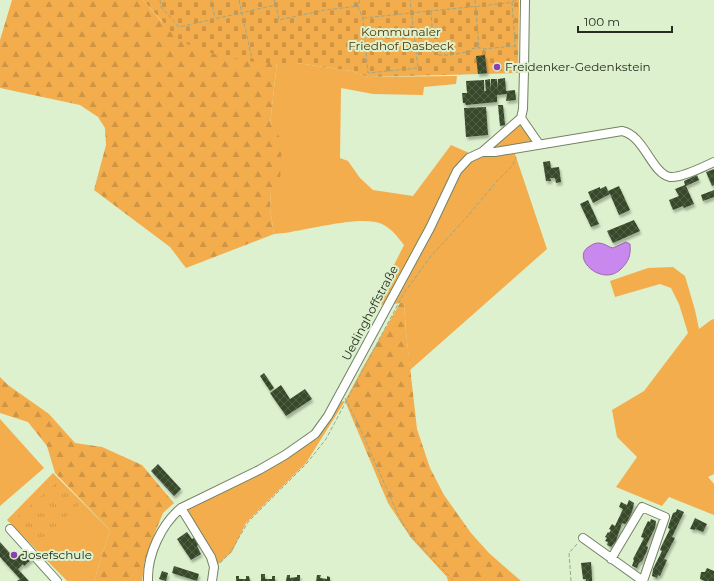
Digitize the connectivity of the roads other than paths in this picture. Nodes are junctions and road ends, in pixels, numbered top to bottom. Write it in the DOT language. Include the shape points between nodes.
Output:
graph roads {
  1 [pos="525,0"];
  2 [pos="521,118"];
  3 [pos="539,144"];
  4 [pos="482,152"];
  5 [pos="714,162"];
  6 [pos="181,508"];
  7 [pos="10,530"];
  8 [pos="583,538"];
  9 [pos="611,559"];
  10 [pos="57,581"];
  11 [pos="148,581"];
  12 [pos="212,581"];
  13 [pos="643,581"];
  1 -- 2 [label="street"];
  2 -- 3 [label="street"];
  2 -- 4 [label="street, Uedinghoffstraße"];
  3 -- 4 [label="street"];
  3 -- 5 [label="street" via="622,131 635,137 663,174 670,177 684,175"];
  4 -- 6 [label="street, Uedinghoffstraße" via="469,158 457,171 430,228 328,416 315,434 259,470"];
  6 -- 11 [label="street, Uedinghoffstraße" via="165,525 150,563"];
  6 -- 12 [label="street" via="211,557 214,567"];
  7 -- 10 [label="street"];
  8 -- 9 [label="street"];
  9 -- 13 [label="street"];
  9 -- 13 [label="street" via="642,507 665,517"];
}
